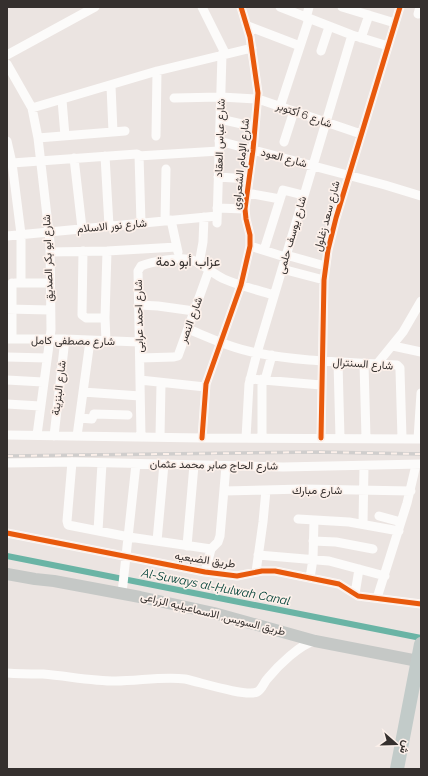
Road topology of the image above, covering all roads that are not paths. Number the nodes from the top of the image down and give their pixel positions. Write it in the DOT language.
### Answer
graph roads {
  1 [pos="95,7"];
  2 [pos="202,7"];
  3 [pos="241,7"];
  4 [pos="280,7"];
  5 [pos="309,7"];
  6 [pos="342,7"];
  7 [pos="400,7"];
  8 [pos="367,12"];
  9 [pos="307,18"];
  10 [pos="395,23"];
  11 [pos="248,26"];
  12 [pos="329,27"];
  13 [pos="352,35"];
  14 [pos="361,38"];
  15 [pos="300,46"];
  16 [pos="388,46"];
  17 [pos="252,48"];
  18 [pos="321,51"];
  19 [pos="224,54"];
  20 [pos="7,55"];
  21 [pos="7,64"];
  22 [pos="157,71"];
  23 [pos="11,77"];
  24 [pos="111,86"];
  25 [pos="221,97"];
  26 [pos="174,98"];
  27 [pos="258,99"];
  28 [pos="62,100"];
  29 [pos="280,106"];
  30 [pos="32,108"];
  31 [pos="294,111"];
  32 [pos="220,118"];
  33 [pos="325,122"];
  34 [pos="255,127"];
  35 [pos="124,131"];
  36 [pos="113,132"];
  37 [pos="361,134"];
  38 [pos="65,136"];
  39 [pos="156,136"];
  40 [pos="38,138"];
  41 [pos="7,141"];
  42 [pos="219,141"];
  43 [pos="284,142"];
  44 [pos="253,150"];
  45 [pos="219,151"];
  46 [pos="106,156"];
  47 [pos="138,156"];
  48 [pos="74,158"];
  49 [pos="40,160"];
  50 [pos="12,163"];
  51 [pos="312,166"];
  52 [pos="166,168"];
  53 [pos="348,176"];
  54 [pos="218,177"];
  55 [pos="249,179"];
  56 [pos="247,193"];
  57 [pos="304,195"];
  58 [pos="421,196"];
  59 [pos="280,199"];
  60 [pos="245,209"];
  61 [pos="217,215"];
  62 [pos="204,217"];
  63 [pos="168,220"];
  64 [pos="140,223"];
  65 [pos="109,226"];
  66 [pos="82,228"];
  67 [pos="49,232"];
  68 [pos="21,234"];
  69 [pos="7,236"];
  70 [pos="250,246"];
  71 [pos="177,247"];
  72 [pos="264,250"];
  73 [pos="83,251"];
  74 [pos="107,251"];
  75 [pos="50,252"];
  76 [pos="286,256"];
  77 [pos="179,259"];
  78 [pos="199,264"];
  79 [pos="325,266"];
  80 [pos="282,269"];
  81 [pos="209,270"];
  82 [pos="324,280"];
  83 [pos="13,283"];
  84 [pos="49,283"];
  85 [pos="241,285"];
  86 [pos="274,295"];
  87 [pos="421,301"];
  88 [pos="138,304"];
  89 [pos="10,309"];
  90 [pos="50,310"];
  91 [pos="194,311"];
  92 [pos="105,318"];
  93 [pos="416,320"];
  94 [pos="188,329"];
  95 [pos="10,339"];
  96 [pos="65,339"];
  97 [pos="50,340"];
  98 [pos="90,341"];
  99 [pos="106,341"];
  100 [pos="140,342"];
  101 [pos="220,343"];
  102 [pos="393,346"];
  103 [pos="421,352"];
  104 [pos="257,353"];
  105 [pos="272,355"];
  106 [pos="7,357"];
  107 [pos="47,358"];
  108 [pos="140,358"];
  109 [pos="321,361"];
  110 [pos="338,362"];
  111 [pos="364,363"];
  112 [pos="377,364"];
  113 [pos="250,379"];
  114 [pos="7,380"];
  115 [pos="140,380"];
  116 [pos="264,380"];
  117 [pos="43,382"];
  118 [pos="161,383"];
  119 [pos="321,385"];
  120 [pos="205,387"];
  121 [pos="83,392"];
  122 [pos="421,393"];
  123 [pos="140,396"];
  124 [pos="7,404"];
  125 [pos="40,406"];
  126 [pos="128,415"];
  127 [pos="80,418"];
  128 [pos="7,435"];
  129 [pos="37,435"];
  130 [pos="54,436"];
  131 [pos="77,436"];
  132 [pos="141,437"];
  133 [pos="160,437"];
  134 [pos="202,438"];
  135 [pos="246,438"];
  136 [pos="262,438"];
  137 [pos="321,438"];
  138 [pos="340,438"];
  139 [pos="366,438"];
  140 [pos="402,438"];
  141 [pos="420,439"];
  142 [pos="72,462"];
  143 [pos="7,463"];
  144 [pos="102,463"];
  145 [pos="136,464"];
  146 [pos="164,464"];
  147 [pos="194,465"];
  148 [pos="419,465"];
  149 [pos="226,466"];
  150 [pos="364,466"];
  151 [pos="266,490"];
  152 [pos="363,490"];
  153 [pos="224,491"];
  154 [pos="411,491"];
  155 [pos="379,516"];
  156 [pos="298,519"];
  157 [pos="314,520"];
  158 [pos="363,524"];
  159 [pos="400,527"];
  160 [pos="98,531"];
  161 [pos="7,533"];
  162 [pos="129,537"];
  163 [pos="157,541"];
  164 [pos="313,541"];
  165 [pos="188,546"];
  166 [pos="211,549"];
  167 [pos="374,549"];
  168 [pos="258,555"];
  169 [pos="276,556"];
  170 [pos="127,557"];
  171 [pos="313,559"];
  172 [pos="359,569"];
  173 [pos="275,571"];
  174 [pos="205,572"];
  175 [pos="256,572"];
  176 [pos="7,574"];
  177 [pos="385,576"];
  178 [pos="310,578"];
  179 [pos="123,582"];
  180 [pos="355,594"];
  181 [pos="377,598"];
  182 [pos="421,604"];
  183 [pos="315,640"];
  184 [pos="419,653"];
  185 [pos="7,673"];
  186 [pos="397,769"];
  1 -- 20 [label="street"];
  2 -- 19 [label="street"];
  3 -- 11 [label="street, شارع الإمام الشعراوى"];
  4 -- 9 [label="street"];
  5 -- 9 [label="street"];
  6 -- 8 [label="street"];
  7 -- 10 [label="street, شارع سعد زغلول"];
  8 -- 10 [label="street"];
  8 -- 14 [label="street"];
  9 -- 12 [label="street"];
  9 -- 15 [label="street"];
  10 -- 16 [label="street, شارع سعد زغلول"];
  11 -- 15 [label="street"];
  11 -- 17 [label="street, شارع الإمام الشعراوى"];
  12 -- 13 [label="street"];
  12 -- 18 [label="street"];
  13 -- 14 [label="street"];
  13 -- 33 [label="street, شارع يوسف حلمى"];
  14 -- 16 [label="street"];
  15 -- 29 [label="street"];
  16 -- 37 [label="street, شارع سعد زغلول"];
  17 -- 19 [label="street"];
  17 -- 27 [label="street, شارع الإمام الشعراوى"];
  19 -- 22 [label="street"];
  19 -- 25 [label="street, شارع عباس العقاد"];
  21 -- 23 [label="street, شارع ابو بكر الصديق"];
  22 -- 24 [label="street"];
  22 -- 39 [label="street"];
  23 -- 30 [label="street, شارع ابو بكر الصديق"];
  24 -- 28 [label="street"];
  24 -- 36 [label="street"];
  25 -- 26 [label="street, شارع 6 أكتوبر"];
  25 -- 27 [label="street, شارع 6 أكتوبر"];
  25 -- 32 [label="street, شارع عباس العقاد"];
  27 -- 29 [label="street, شارع 6 أكتوبر"];
  27 -- 34 [label="street, شارع الإمام الشعراوى"];
  28 -- 30 [label="street"];
  28 -- 38 [label="street"];
  29 -- 31 [label="street, شارع 6 أكتوبر"];
  30 -- 40 [label="street, شارع ابو بكر الصديق"];
  31 -- 33 [label="street, شارع 6 أكتوبر"];
  31 -- 43 [label="street"];
  32 -- 34 [label="street"];
  32 -- 42 [label="street, شارع عباس العقاد"];
  33 -- 37 [label="street, شارع 6 أكتوبر"];
  33 -- 51 [label="street, شارع يوسف حلمى"];
  34 -- 44 [label="street, شارع الإمام الشعراوى"];
  35 -- 36 [label="street"];
  36 -- 38 [label="street"];
  37 -- 53 [label="street, شارع سعد زغلول"];
  38 -- 40 [label="street"];
  40 -- 49 [label="street, شارع ابو بكر الصديق"];
  41 -- 50 [label="street"];
  42 -- 44 [label="street, شارع العود"];
  42 -- 45 [label="street, شارع عباس العقاد"];
  44 -- 51 [label="street, شارع العود"];
  44 -- 55 [label="street, شارع الإمام الشعراوى"];
  45 -- 47 [label="street"];
  45 -- 54 [label="street, شارع عباس العقاد"];
  46 -- 47 [label="street"];
  46 -- 48 [label="street"];
  46 -- 65 [label="street"];
  47 -- 64 [label="street"];
  48 -- 49 [label="street"];
  48 -- 66 [label="street"];
  49 -- 50 [label="street"];
  49 -- 67 [label="street, شارع ابو بكر الصديق"];
  50 -- 68 [label="street"];
  51 -- 53 [label="street, شارع العود"];
  51 -- 57 [label="street, شارع يوسف حلمى"];
  52 -- 63 [label="street"];
  53 -- 58 [label="street, شارع العود"];
  53 -- 79 [label="street, شارع سعد زغلول"];
  54 -- 55 [label="street"];
  54 -- 61 [label="street, شارع عباس العقاد"];
  55 -- 56 [label="street, شارع الإمام الشعراوى"];
  56 -- 59 [label="street"];
  56 -- 60 [label="street, شارع الإمام الشعراوى"];
  57 -- 59 [label="street"];
  57 -- 76 [label="street, شارع يوسف حلمى"];
  59 -- 72 [label="street"];
  60 -- 61 [label="street, شارع نور الاسلام"];
  60 -- 70 [label="street, شارع الإمام الشعراوى"];
  61 -- 62 [label="street, شارع نور الاسلام"];
  62 -- 63 [label="street, شارع نور الاسلام"];
  62 -- 78 [label="street"];
  63 -- 64 [label="street, شارع نور الاسلام"];
  63 -- 71 [label="street"];
  64 -- 65 [label="street, شارع نور الاسلام"];
  65 -- 66 [label="street, شارع نور الاسلام"];
  66 -- 67 [label="street, شارع نور الاسلام"];
  67 -- 68 [label="street, شارع نور الاسلام"];
  67 -- 75 [label="street, شارع ابو بكر الصديق"];
  68 -- 69 [label="street, شارع نور الاسلام"];
  68 -- 83 [label="street"];
  70 -- 72 [label="street"];
  70 -- 85 [label="street, شارع الإمام الشعراوى"];
  71 -- 74 [label="street"];
  71 -- 77 [label="street"];
  72 -- 76 [label="street"];
  73 -- 74 [label="street"];
  73 -- 75 [label="street"];
  73 -- 92 [label="street"];
  74 -- 92 [label="street"];
  75 -- 84 [label="street, شارع ابو بكر الصديق"];
  76 -- 79 [label="street"];
  76 -- 80 [label="street, شارع يوسف حلمى"];
  77 -- 78 [label="street, شارع احمد عرابى"];
  77 -- 88 [label="street, شارع احمد عرابى"];
  78 -- 81 [label="street, شارع احمد عرابى"];
  79 -- 82 [label="street, شارع سعد زغلول"];
  80 -- 82 [label="street"];
  80 -- 86 [label="street, شارع يوسف حلمى"];
  81 -- 85 [label="street, شارع احمد عرابى"];
  81 -- 91 [label="street, شارع النصر"];
  82 -- 109 [label="street, شارع سعد زغلول"];
  83 -- 84 [label="street"];
  83 -- 89 [label="street"];
  84 -- 90 [label="street, شارع ابو بكر الصديق"];
  85 -- 86 [label="street, شارع احمد عرابى"];
  85 -- 101 [label="street, شارع الإمام الشعراوى"];
  86 -- 104 [label="street, شارع يوسف حلمى"];
  87 -- 93 [label="street"];
  88 -- 91 [label="street"];
  88 -- 100 [label="street, شارع احمد عرابى"];
  89 -- 90 [label="street"];
  89 -- 95 [label="street"];
  90 -- 97 [label="street, شارع ابو بكر الصديق"];
  91 -- 94 [label="street, شارع النصر"];
  92 -- 99 [label="street"];
  93 -- 102 [label="street"];
  94 -- 101 [label="street, شارع السنترال"];
  94 -- 108 [label="street, شارع النصر"];
  95 -- 97 [label="street, شارع مصطفى كامل"];
  96 -- 97 [label="street, شارع مصطفى كامل"];
  96 -- 98 [label="street, شارع مصطفى كامل"];
  96 -- 130 [label="street, شارع البنزينة"];
  97 -- 107 [label="street, شارع ابو بكر الصديق"];
  98 -- 99 [label="street, شارع مصطفى كامل"];
  98 -- 121 [label="street"];
  99 -- 100 [label="street, شارع مصطفى كامل"];
  100 -- 108 [label="street, شارع احمد عرابى"];
  101 -- 104 [label="street, شارع السنترال"];
  101 -- 120 [label="street, شارع الإمام الشعراوى"];
  102 -- 103 [label="street"];
  102 -- 112 [label="street"];
  104 -- 105 [label="street, شارع السنترال"];
  104 -- 113 [label="street, شارع يوسف حلمى"];
  105 -- 109 [label="street, شارع السنترال"];
  105 -- 116 [label="street"];
  106 -- 107 [label="street"];
  107 -- 117 [label="street, شارع ابو بكر الصديق"];
  108 -- 115 [label="street, شارع احمد عرابى"];
  109 -- 110 [label="street, شارع السنترال"];
  109 -- 119 [label="street, شارع سعد زغلول"];
  110 -- 111 [label="street, شارع السنترال"];
  110 -- 138 [label="street"];
  111 -- 112 [label="street, شارع السنترال"];
  111 -- 139 [label="street"];
  112 -- 140 [label="street, شارع السنترال"];
  113 -- 116 [label="street"];
  113 -- 135 [label="street, شارع يوسف حلمى"];
  114 -- 117 [label="street"];
  115 -- 118 [label="street"];
  115 -- 123 [label="street, شارع احمد عرابى"];
  116 -- 119 [label="street"];
  116 -- 136 [label="street"];
  117 -- 125 [label="street, شارع ابو بكر الصديق"];
  118 -- 120 [label="street"];
  118 -- 133 [label="street"];
  119 -- 137 [label="street, شارع سعد زغلول"];
  120 -- 134 [label="street, شارع الإمام الشعراوى"];
  121 -- 123 [label="street"];
  121 -- 127 [label="street"];
  122 -- 141 [label="street"];
  123 -- 132 [label="street, شارع احمد عرابى"];
  124 -- 125 [label="street"];
  125 -- 129 [label="street, شارع ابو بكر الصديق"];
  126 -- 127 [label="street"];
  127 -- 131 [label="street"];
  128 -- 129 [label="street"];
  129 -- 130 [label="street"];
  130 -- 131 [label="street"];
  131 -- 132 [label="street"];
  132 -- 133 [label="street"];
  133 -- 134 [label="street"];
  134 -- 135 [label="street"];
  135 -- 136 [label="street"];
  136 -- 137 [label="street"];
  137 -- 138 [label="street"];
  138 -- 139 [label="street"];
  139 -- 140 [label="street"];
  140 -- 141 [label="street"];
  142 -- 143 [label="street, شارع الحاج صابر محمد عثمان"];
  142 -- 144 [label="street, شارع الحاج صابر محمد عثمان"];
  142 -- 160 [label="street"];
  144 -- 145 [label="street, شارع الحاج صابر محمد عثمان"];
  144 -- 160 [label="street"];
  145 -- 146 [label="street, شارع الحاج صابر محمد عثمان"];
  145 -- 162 [label="street"];
  146 -- 147 [label="street, شارع الحاج صابر محمد عثمان"];
  146 -- 163 [label="street"];
  147 -- 149 [label="street, شارع الحاج صابر محمد عثمان"];
  147 -- 165 [label="street"];
  148 -- 150 [label="street, شارع الحاج صابر محمد عثمان"];
  148 -- 154 [label="street"];
  149 -- 150 [label="street, شارع الحاج صابر محمد عثمان"];
  149 -- 153 [label="street"];
  150 -- 152 [label="street"];
  151 -- 152 [label="street, شارع مبارك"];
  151 -- 153 [label="street, شارع مبارك"];
  151 -- 168 [label="street"];
  152 -- 154 [label="street, شارع مبارك"];
  152 -- 158 [label="street"];
  153 -- 166 [label="street"];
  154 -- 159 [label="street"];
  155 -- 159 [label="street"];
  156 -- 157 [label="street"];
  157 -- 158 [label="street"];
  157 -- 164 [label="street"];
  158 -- 159 [label="street"];
  159 -- 177 [label="street"];
  160 -- 162 [label="street"];
  161 -- 170 [label="street, طريق الضبعيه"];
  162 -- 163 [label="street"];
  162 -- 170 [label="street"];
  163 -- 165 [label="street"];
  164 -- 167 [label="street"];
  164 -- 171 [label="street"];
  165 -- 166 [label="street"];
  166 -- 174 [label="street"];
  168 -- 169 [label="street"];
  168 -- 175 [label="street"];
  169 -- 171 [label="street"];
  169 -- 173 [label="street"];
  170 -- 174 [label="street, طريق الضبعيه"];
  170 -- 179 [label="street"];
  171 -- 172 [label="street"];
  171 -- 178 [label="street"];
  172 -- 177 [label="street"];
  172 -- 180 [label="street"];
  173 -- 175 [label="street, طريق الضبعيه"];
  173 -- 178 [label="street, طريق الضبعيه"];
  174 -- 175 [label="street, طريق الضبعيه"];
  176 -- 179 [label="main road, طريق السويس, الاسماعيليه الزراعى"];
  177 -- 181 [label="street"];
  178 -- 180 [label="street, طريق الضبعيه"];
  179 -- 183 [label="main road, طريق السويس, الاسماعيليه الزراعى"];
  180 -- 181 [label="street, طريق الضبعيه"];
  181 -- 182 [label="street, طريق الضبعيه"];
  183 -- 184 [label="main road, طريق السويس, الاسماعيليه الزراعى"];
  183 -- 185 [label="street"];
  184 -- 186 [label="highway"];
}
